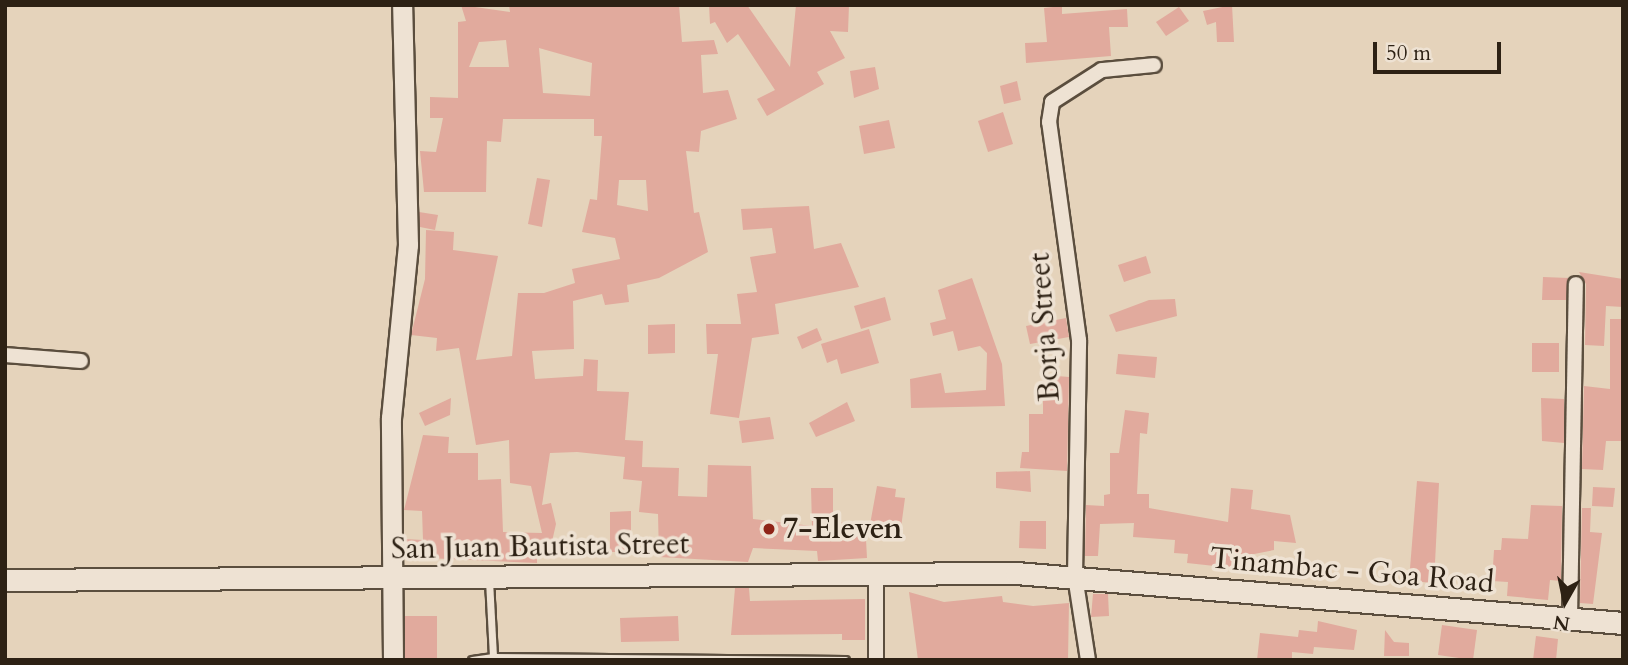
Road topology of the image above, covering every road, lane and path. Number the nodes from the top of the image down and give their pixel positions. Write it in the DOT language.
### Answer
graph roads {
  1 [pos="402,5"];
  2 [pos="1154,65"];
  3 [pos="1576,284"];
  4 [pos="5,355"];
  5 [pos="81,361"];
  6 [pos="876,573"];
  7 [pos="489,576"];
  8 [pos="1075,576"];
  9 [pos="391,579"];
  10 [pos="5,580"];
  11 [pos="1570,618"];
  12 [pos="1623,623"];
  13 [pos="493,657"];
  14 [pos="393,660"];
  15 [pos="472,660"];
  16 [pos="845,660"];
  17 [pos="876,660"];
  18 [pos="1088,660"];
  1 -- 9 [label="street"];
  2 -- 8 [label="street, Borja Street"];
  3 -- 11 [label="street"];
  4 -- 5 [label="street"];
  6 -- 7 [label="main road, San Juan Bautista Street"];
  6 -- 8 [label="main road, San Juan Bautista Street"];
  6 -- 17 [label="street"];
  7 -- 9 [label="main road, San Juan Bautista Street"];
  7 -- 13 [label="lane"];
  8 -- 11 [label="main road, Tinambac - Goa Road"];
  8 -- 18 [label="street, Borja Street"];
  9 -- 10 [label="main road, San Juan Bautista Street"];
  9 -- 14 [label="street"];
  11 -- 12 [label="main road, Tinambac - Goa Road"];
  13 -- 15 [label="lane"];
  13 -- 16 [label="lane"];
}
